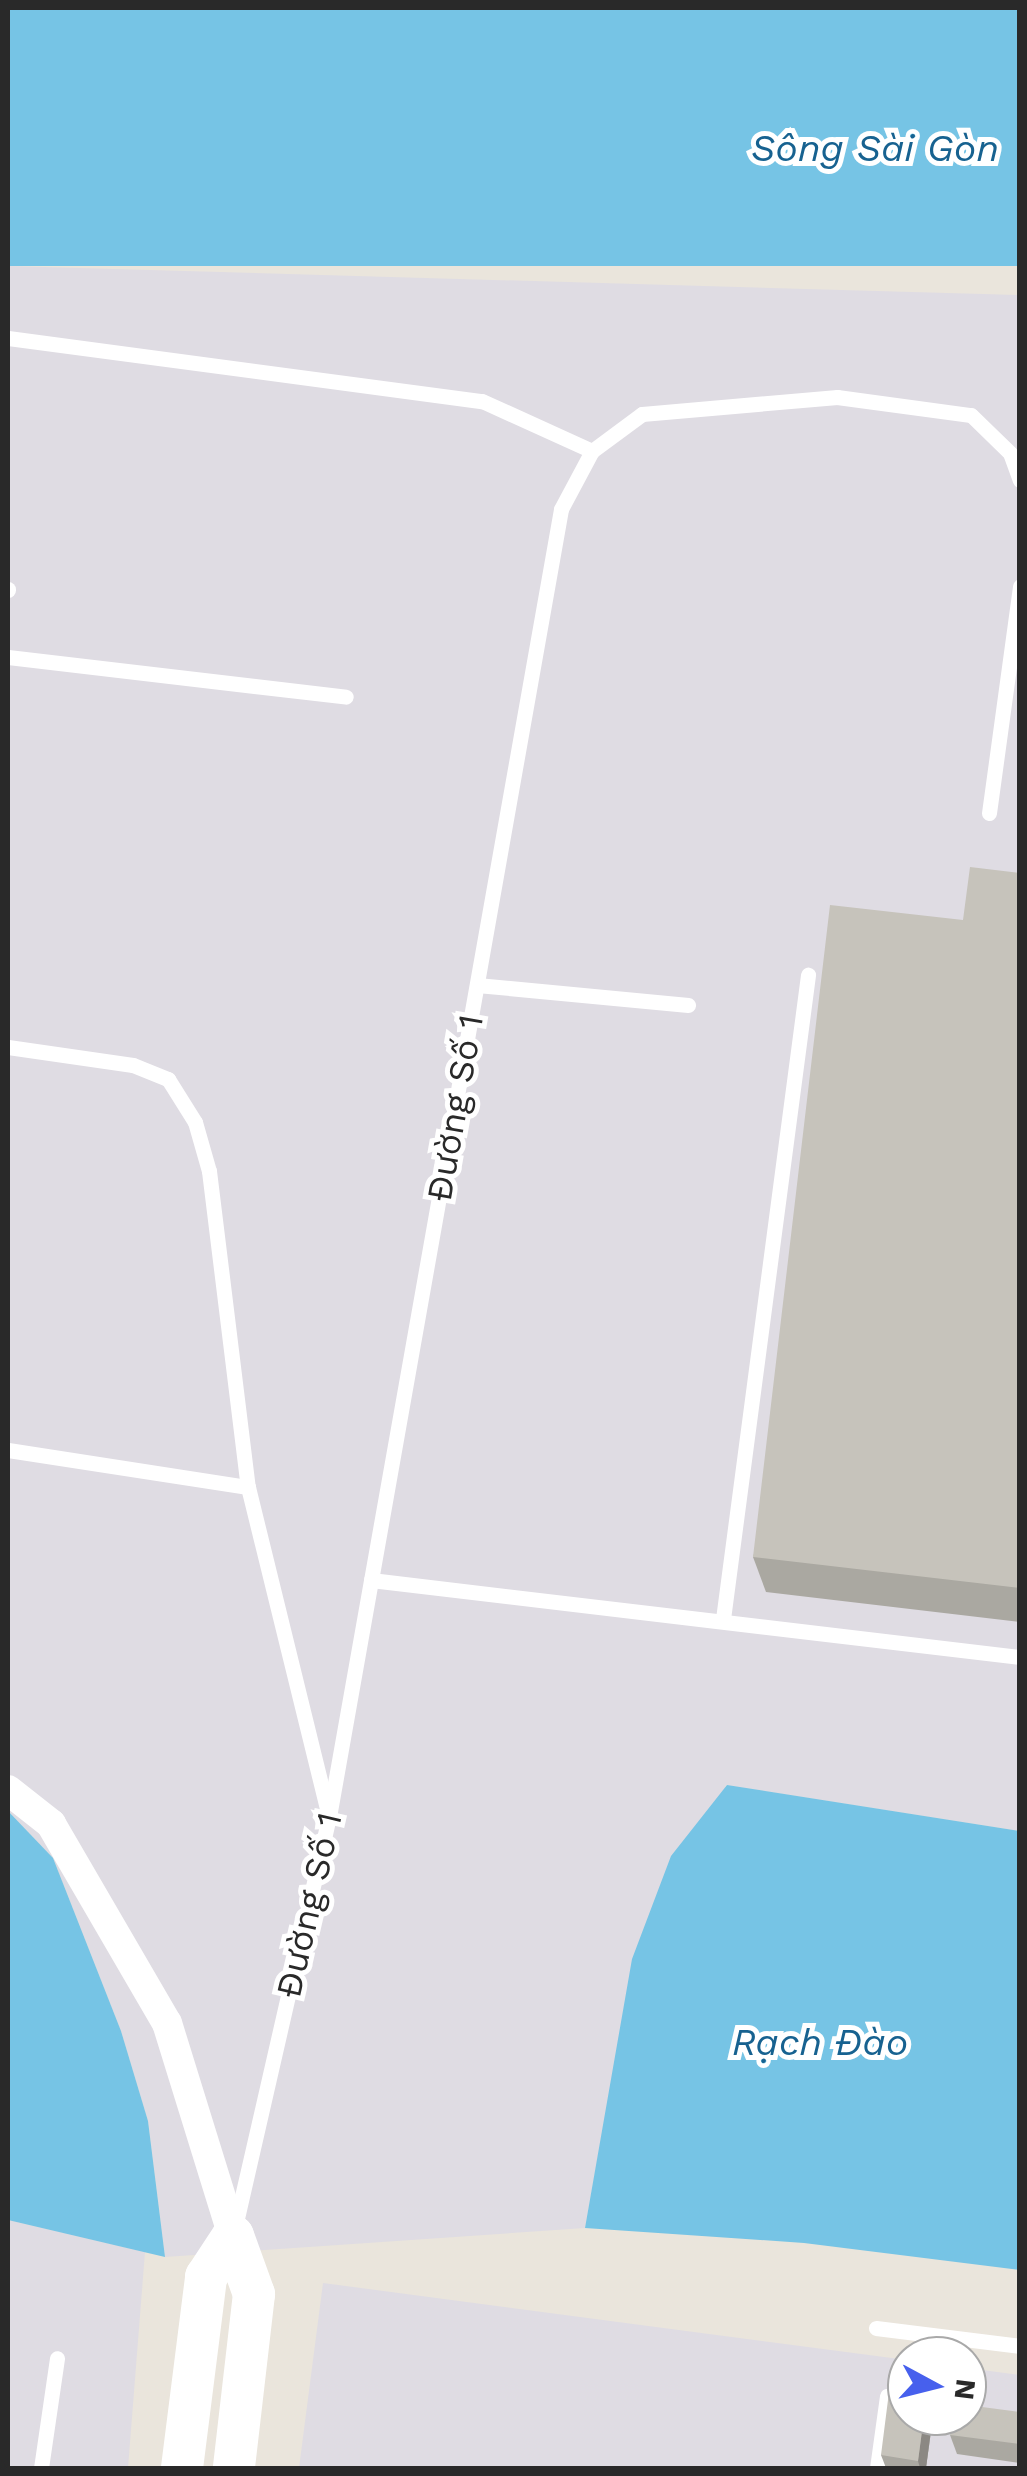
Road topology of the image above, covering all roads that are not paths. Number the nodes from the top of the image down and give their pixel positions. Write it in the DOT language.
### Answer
graph roads {
  1 [pos="8,338"];
  2 [pos="592,451"];
  3 [pos="1014,454"];
  4 [pos="1020,480"];
  5 [pos="1020,586"];
  6 [pos="8,658"];
  7 [pos="346,697"];
  8 [pos="988,813"];
  9 [pos="808,974"];
  10 [pos="476,985"];
  11 [pos="688,1005"];
  12 [pos="8,1047"];
  13 [pos="8,1450"];
  14 [pos="248,1487"];
  15 [pos="371,1580"];
  16 [pos="722,1618"];
  17 [pos="1020,1657"];
  18 [pos="8,1790"];
  19 [pos="329,1818"];
  20 [pos="234,2236"];
  21 [pos="876,2328"];
  22 [pos="1020,2346"];
  23 [pos="57,2358"];
  24 [pos="887,2396"];
  25 [pos="40,2468"];
  26 [pos="182,2468"];
  27 [pos="234,2468"];
  28 [pos="876,2468"];
  1 -- 2 [label="lane"];
  2 -- 3 [label="lane, Đường Số 1"];
  2 -- 10 [label="lane, Đường Số 1"];
  3 -- 4 [label="lane, Đường Số 1"];
  5 -- 8 [label="lane"];
  6 -- 7 [label="lane"];
  9 -- 16 [label="lane"];
  10 -- 11 [label="lane"];
  10 -- 15 [label="lane, Đường Số 1"];
  12 -- 14 [label="lane"];
  13 -- 14 [label="lane"];
  14 -- 19 [label="lane"];
  15 -- 16 [label="lane"];
  15 -- 19 [label="lane, Đường Số 1"];
  16 -- 17 [label="lane"];
  18 -- 20 [label="street"];
  19 -- 20 [label="lane, Đường Số 1"];
  20 -- 26 [label="main road, Đường Số 1"];
  20 -- 27 [label="main road"];
  21 -- 22 [label="lane"];
  23 -- 25 [label="lane"];
  24 -- 28 [label="lane"];
}
